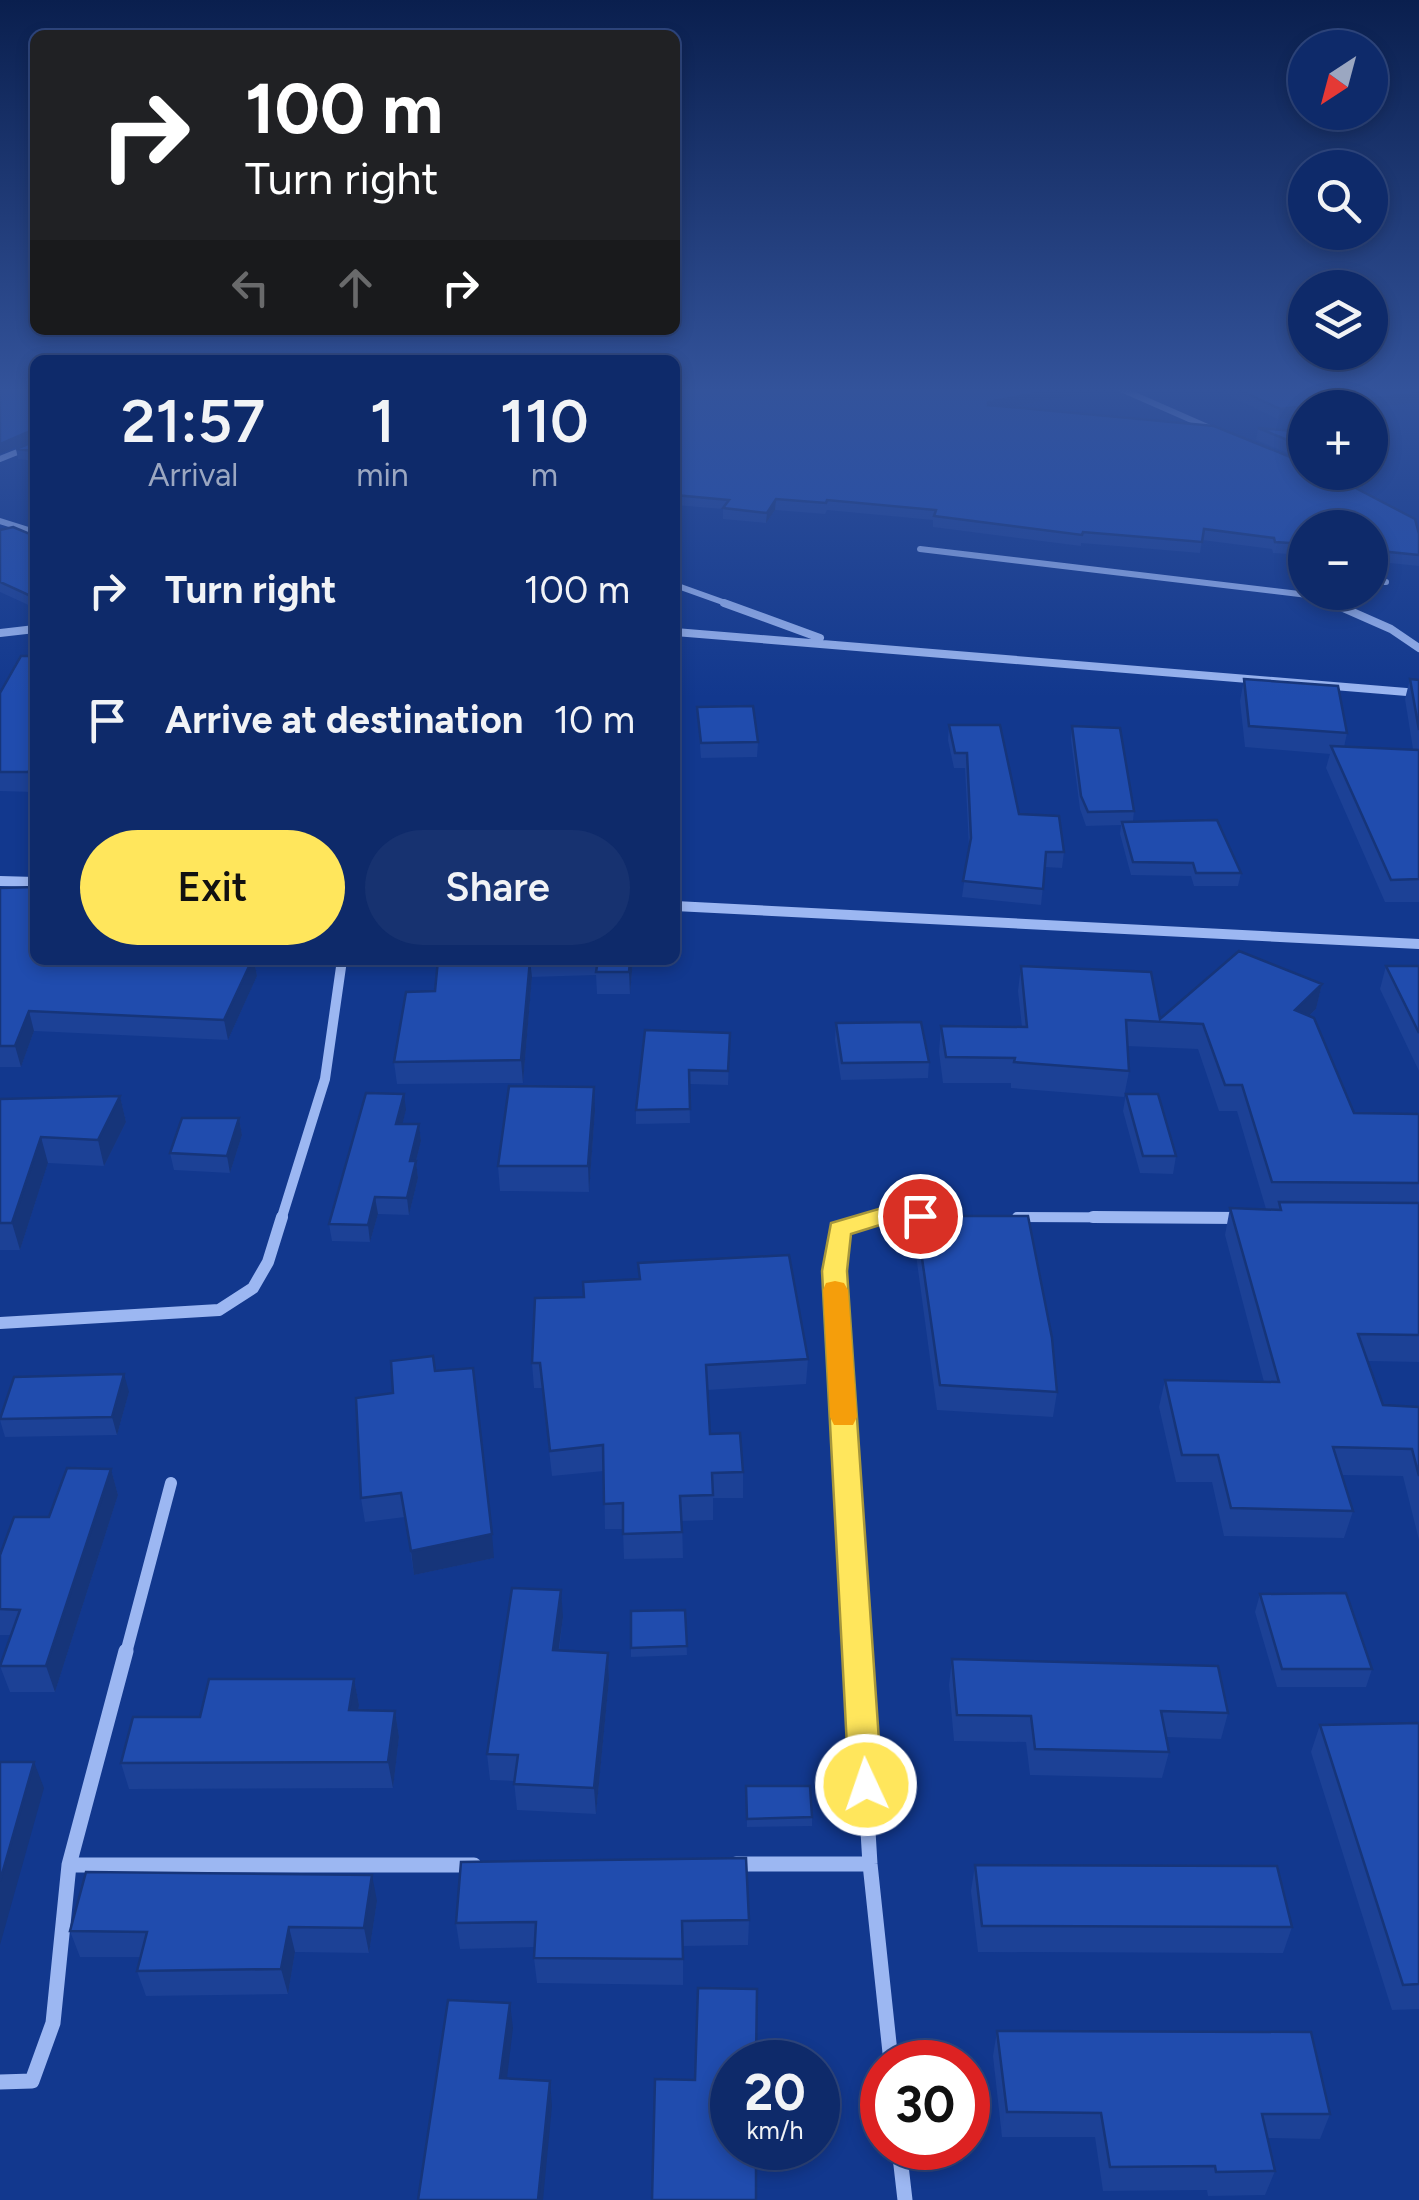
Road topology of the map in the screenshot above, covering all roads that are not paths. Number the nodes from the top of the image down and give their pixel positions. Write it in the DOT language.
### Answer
graph roads {
  1 [pos="0,521"];
  2 [pos="30,530"];
  3 [pos="920,549"];
  4 [pos="680,588"];
  5 [pos="1288,591"];
  6 [pos="1350,610"];
  7 [pos="30,630"];
  8 [pos="680,632"];
  9 [pos="0,633"];
  10 [pos="835,644"];
  11 [pos="1419,648"];
  12 [pos="1419,693"];
  13 [pos="0,881"];
  14 [pos="30,882"];
  15 [pos="680,906"];
  16 [pos="1419,944"];
  17 [pos="341,965"];
  18 [pos="941,1216"];
  19 [pos="1001,1216"];
  20 [pos="1260,1218"];
  21 [pos="0,1322"];
  22 [pos="171,1483"];
  23 [pos="499,1864"];
  24 [pos="714,1864"];
  25 [pos="870,1864"];
  26 [pos="69,1866"];
  27 [pos="889,2040"];
  28 [pos="0,2082"];
  29 [pos="902,2170"];
  30 [pos="905,2200"];
  1 -- 2 [label="street"];
  3 -- 5 [label="street"];
  4 -- 10 [label="street"];
  6 -- 11 [label="street"];
  7 -- 9 [label="street"];
  8 -- 10 [label="street"];
  10 -- 12 [label="street"];
  13 -- 14 [label="street"];
  15 -- 16 [label="street"];
  17 -- 21 [label="street"];
  18 -- 25 [label="street"];
  19 -- 20 [label="street"];
  22 -- 26 [label="street"];
  23 -- 26 [label="street"];
  24 -- 25 [label="street"];
  25 -- 27 [label="street"];
  26 -- 28 [label="street"];
  29 -- 30 [label="street"];
}
